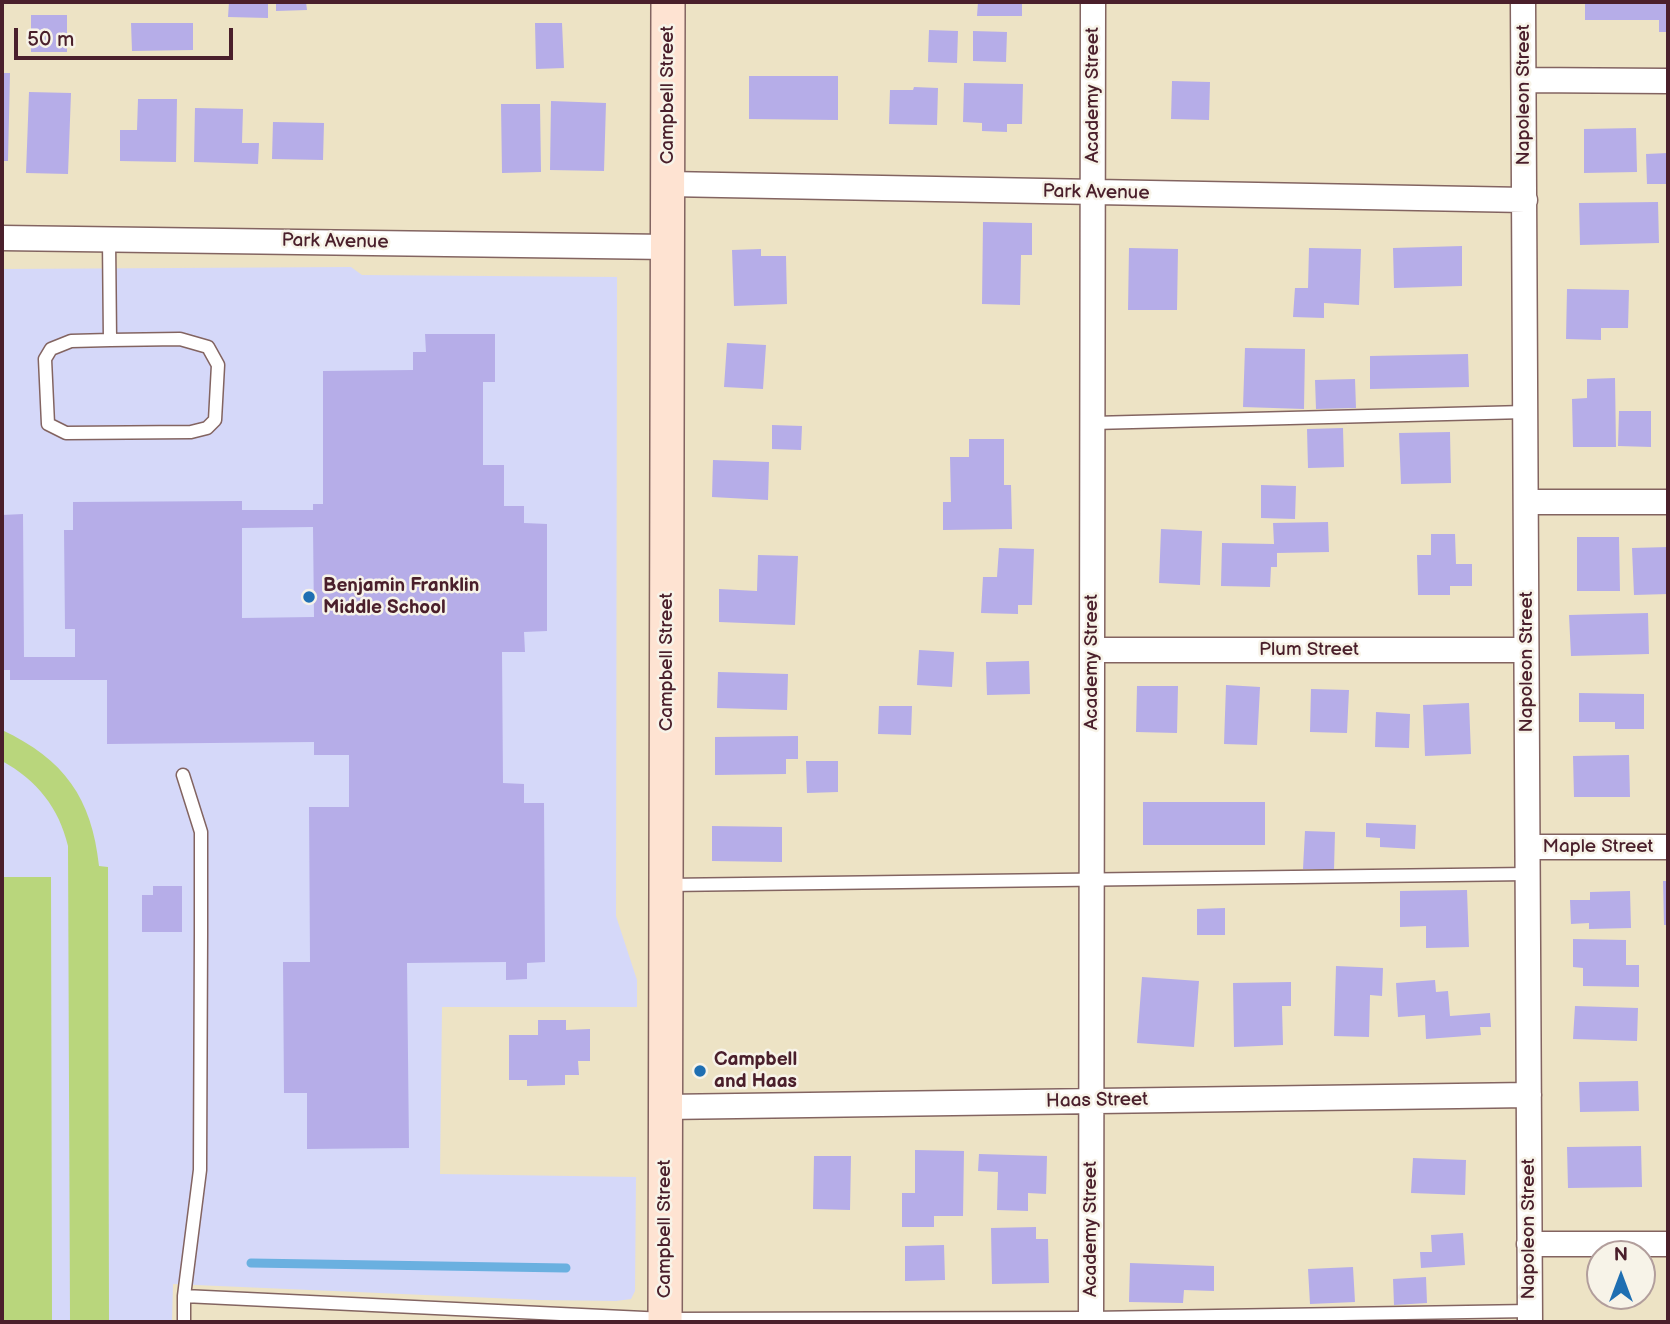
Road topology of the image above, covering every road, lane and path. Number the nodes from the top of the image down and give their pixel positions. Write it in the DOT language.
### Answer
graph roads {
  1 [pos="668,2"];
  2 [pos="1093,2"];
  3 [pos="1523,2"];
  4 [pos="1524,80"];
  5 [pos="1668,81"];
  6 [pos="668,184"];
  7 [pos="1094,193"];
  8 [pos="1525,200"];
  9 [pos="2,238"];
  10 [pos="109,239"];
  11 [pos="668,247"];
  12 [pos="110,340"];
  13 [pos="1525,412"];
  14 [pos="1093,423"];
  15 [pos="1526,502"];
  16 [pos="1668,502"];
  17 [pos="1093,650"];
  18 [pos="1527,650"];
  19 [pos="183,775"];
  20 [pos="1528,847"];
  21 [pos="1668,847"];
  22 [pos="1528,873"];
  23 [pos="1092,879"];
  24 [pos="666,885"];
  25 [pos="1529,1095"];
  26 [pos="1092,1101"];
  27 [pos="666,1107"];
  28 [pos="1529,1244"];
  29 [pos="1668,1244"];
  30 [pos="184,1296"];
  31 [pos="1530,1317"];
  32 [pos="1091,1320"];
  33 [pos="665,1321"];
  34 [pos="184,1322"];
  1 -- 6 [label="main road, Campbell Street"];
  2 -- 7 [label="street, Academy Street"];
  3 -- 4 [label="street, Napoleon Street"];
  4 -- 5 [label="street"];
  4 -- 8 [label="street, Napoleon Street"];
  6 -- 7 [label="street, Park Avenue"];
  6 -- 11 [label="main road, Campbell Street"];
  7 -- 8 [label="street, Park Avenue"];
  7 -- 14 [label="street, Academy Street"];
  8 -- 13 [label="street, Napoleon Street"];
  9 -- 10 [label="street, Park Avenue"];
  10 -- 11 [label="street, Park Avenue"];
  10 -- 12 [label="lane"];
  11 -- 24 [label="main road, Campbell Street"];
  12 -- 12 [label="lane"];
  13 -- 14 [label="lane"];
  13 -- 15 [label="street, Napoleon Street"];
  14 -- 17 [label="street, Academy Street"];
  15 -- 16 [label="street"];
  15 -- 18 [label="street, Napoleon Street"];
  17 -- 18 [label="street, Plum Street"];
  17 -- 23 [label="street, Academy Street"];
  18 -- 20 [label="street, Napoleon Street"];
  19 -- 30 [label="lane"];
  20 -- 21 [label="street, Maple Street"];
  20 -- 22 [label="street, Napoleon Street"];
  22 -- 23 [label="lane"];
  22 -- 25 [label="street, Napoleon Street"];
  23 -- 24 [label="lane"];
  23 -- 26 [label="street, Academy Street"];
  24 -- 27 [label="main road, Campbell Street"];
  25 -- 26 [label="street, Haas Street"];
  25 -- 28 [label="street, Napoleon Street"];
  26 -- 27 [label="street, Haas Street"];
  26 -- 32 [label="street, Academy Street"];
  27 -- 33 [label="main road, Campbell Street"];
  28 -- 29 [label="street"];
  28 -- 31 [label="street, Napoleon Street"];
  30 -- 33 [label="lane"];
  30 -- 34 [label="lane"];
  31 -- 32 [label="lane"];
  32 -- 33 [label="lane"];
}
